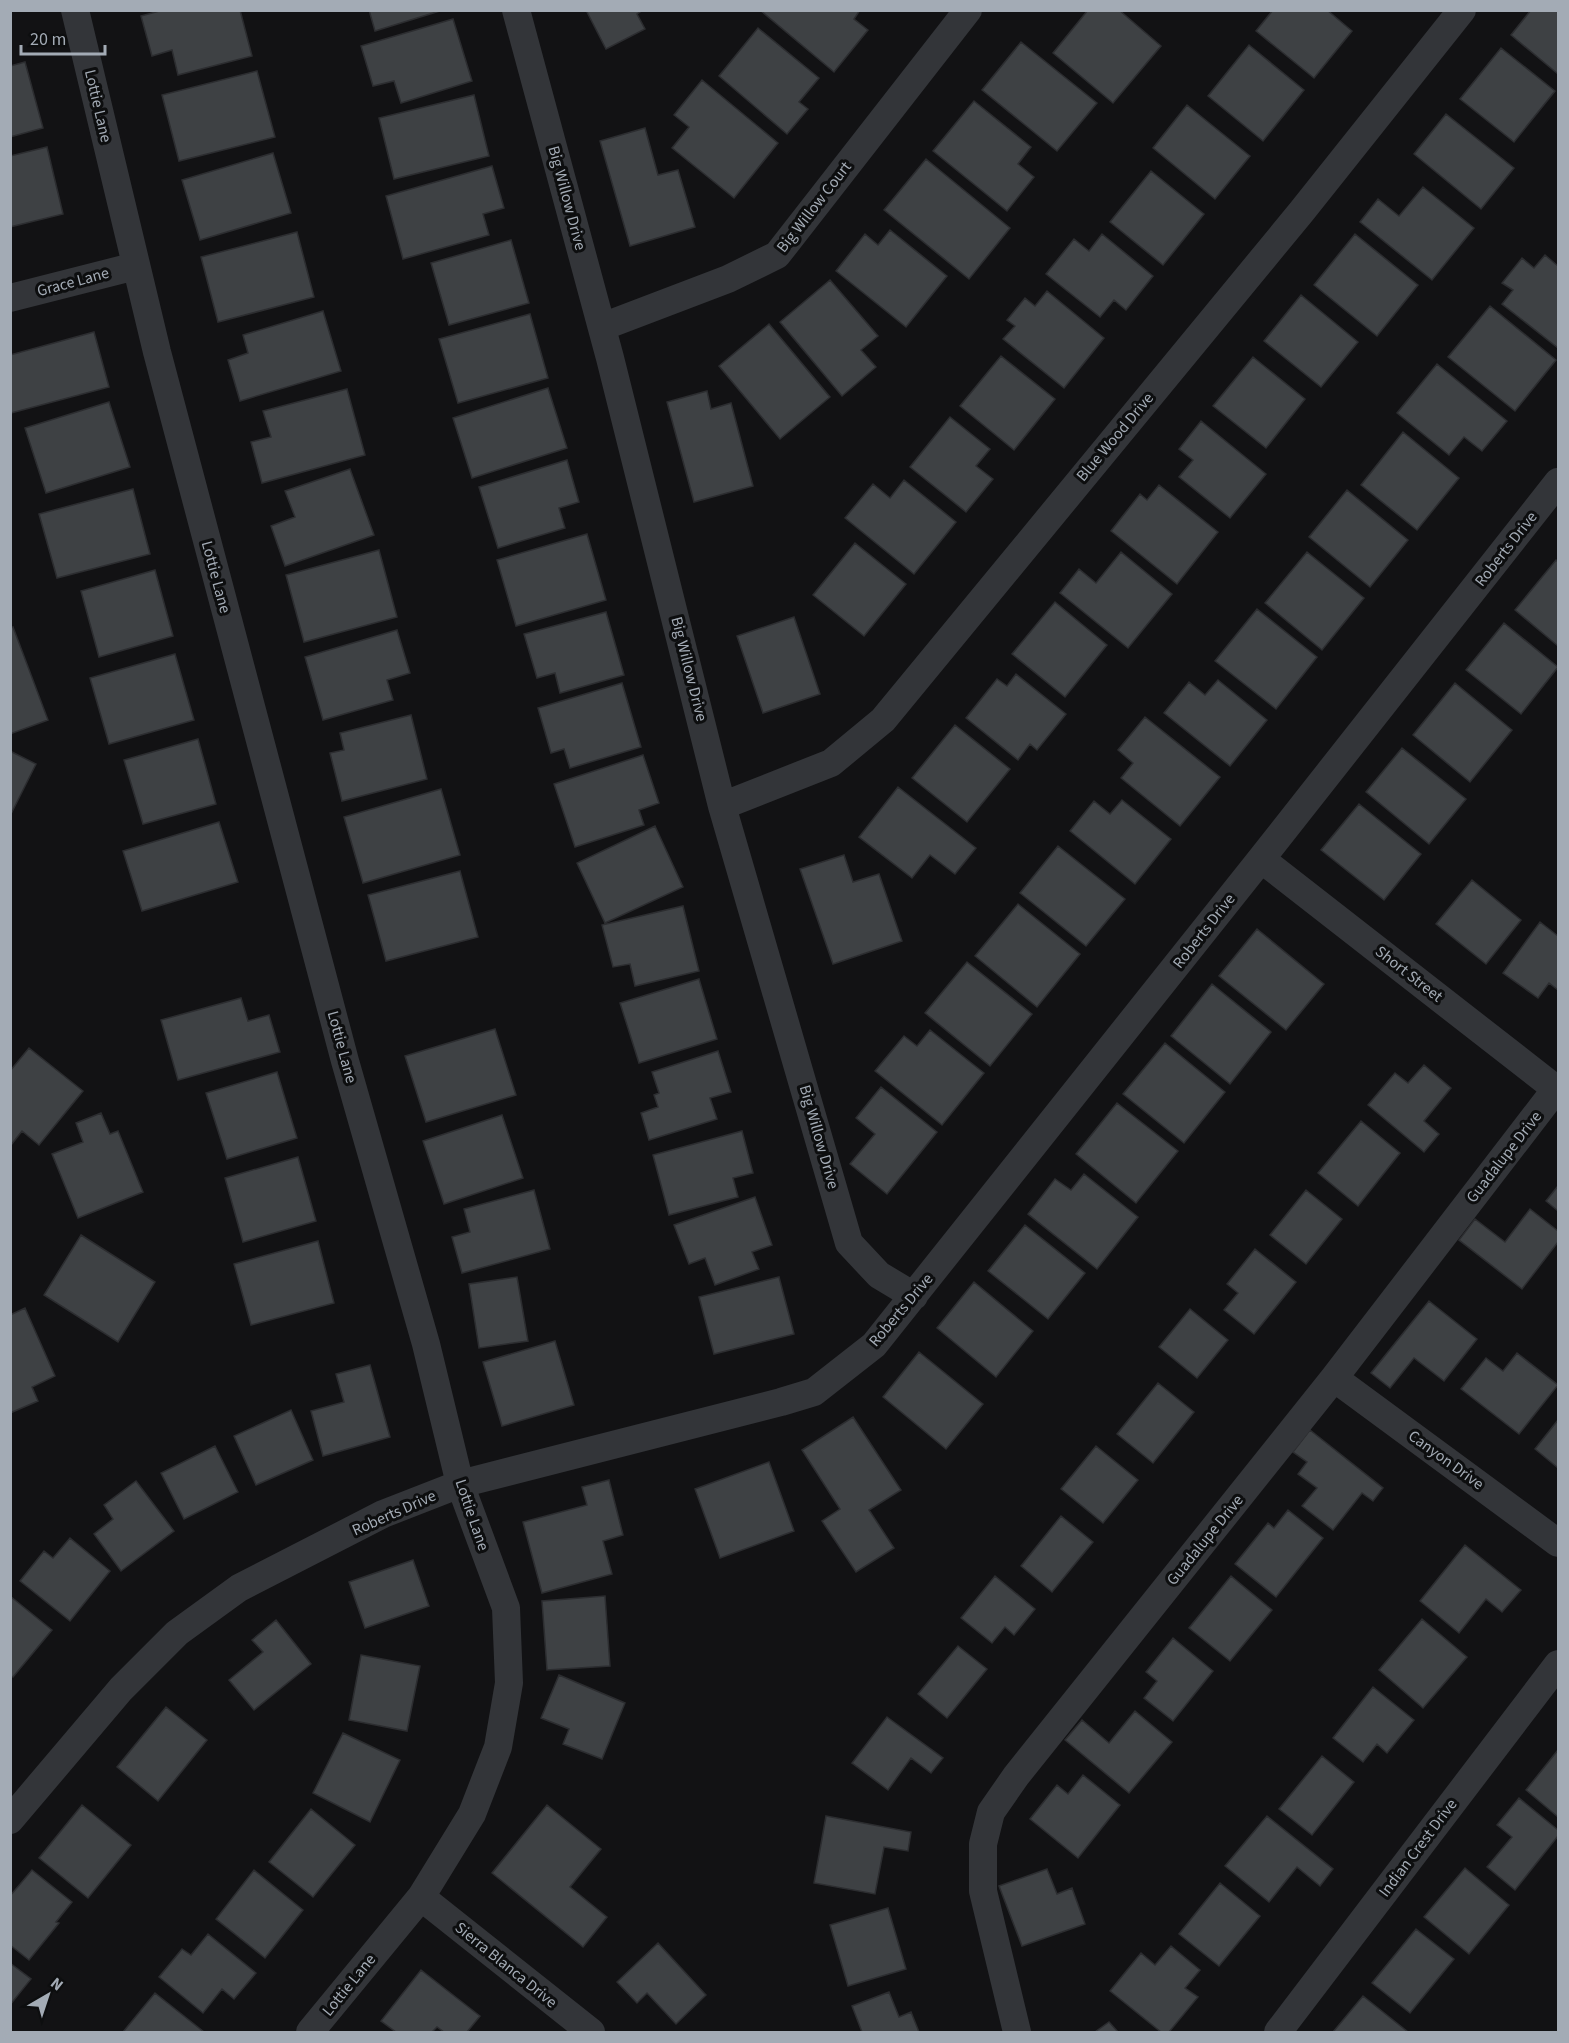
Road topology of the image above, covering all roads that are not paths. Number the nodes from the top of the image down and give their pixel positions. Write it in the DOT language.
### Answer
graph roads {
  1 [pos="75,10"];
  2 [pos="516,10"];
  3 [pos="968,10"];
  4 [pos="1462,10"];
  5 [pos="136,266"];
  6 [pos="10,298"];
  7 [pos="602,327"];
  8 [pos="1558,482"];
  9 [pos="722,806"];
  10 [pos="1261,859"];
  11 [pos="1556,1089"];
  12 [pos="914,1296"];
  13 [pos="1334,1378"];
  14 [pos="460,1484"];
  15 [pos="1558,1543"];
  16 [pos="1558,1664"];
  17 [pos="10,1820"];
  18 [pos="421,1897"];
  19 [pos="310,2032"];
  20 [pos="591,2032"];
  21 [pos="1017,2032"];
  22 [pos="1278,2032"];
  1 -- 5 [label="street, Lottie Lane"];
  2 -- 7 [label="street, Big Willow Drive"];
  3 -- 7 [label="street, Big Willow Court"];
  4 -- 9 [label="street, Blue Wood Drive"];
  5 -- 6 [label="street, Grace Lane"];
  5 -- 14 [label="street, Lottie Lane"];
  7 -- 9 [label="street, Big Willow Drive"];
  8 -- 10 [label="street, Roberts Drive"];
  9 -- 12 [label="street, Big Willow Drive"];
  10 -- 11 [label="street, Short Street"];
  10 -- 12 [label="street, Roberts Drive"];
  11 -- 13 [label="street, Guadalupe Drive"];
  12 -- 14 [label="street, Roberts Drive"];
  13 -- 15 [label="street, Canyon Drive"];
  13 -- 21 [label="street, Guadalupe Drive"];
  14 -- 17 [label="street, Roberts Drive"];
  14 -- 18 [label="street, Lottie Lane"];
  16 -- 22 [label="street, Indian Crest Drive"];
  18 -- 19 [label="street, Lottie Lane"];
  18 -- 20 [label="street, Sierra Blanca Drive"];
}
